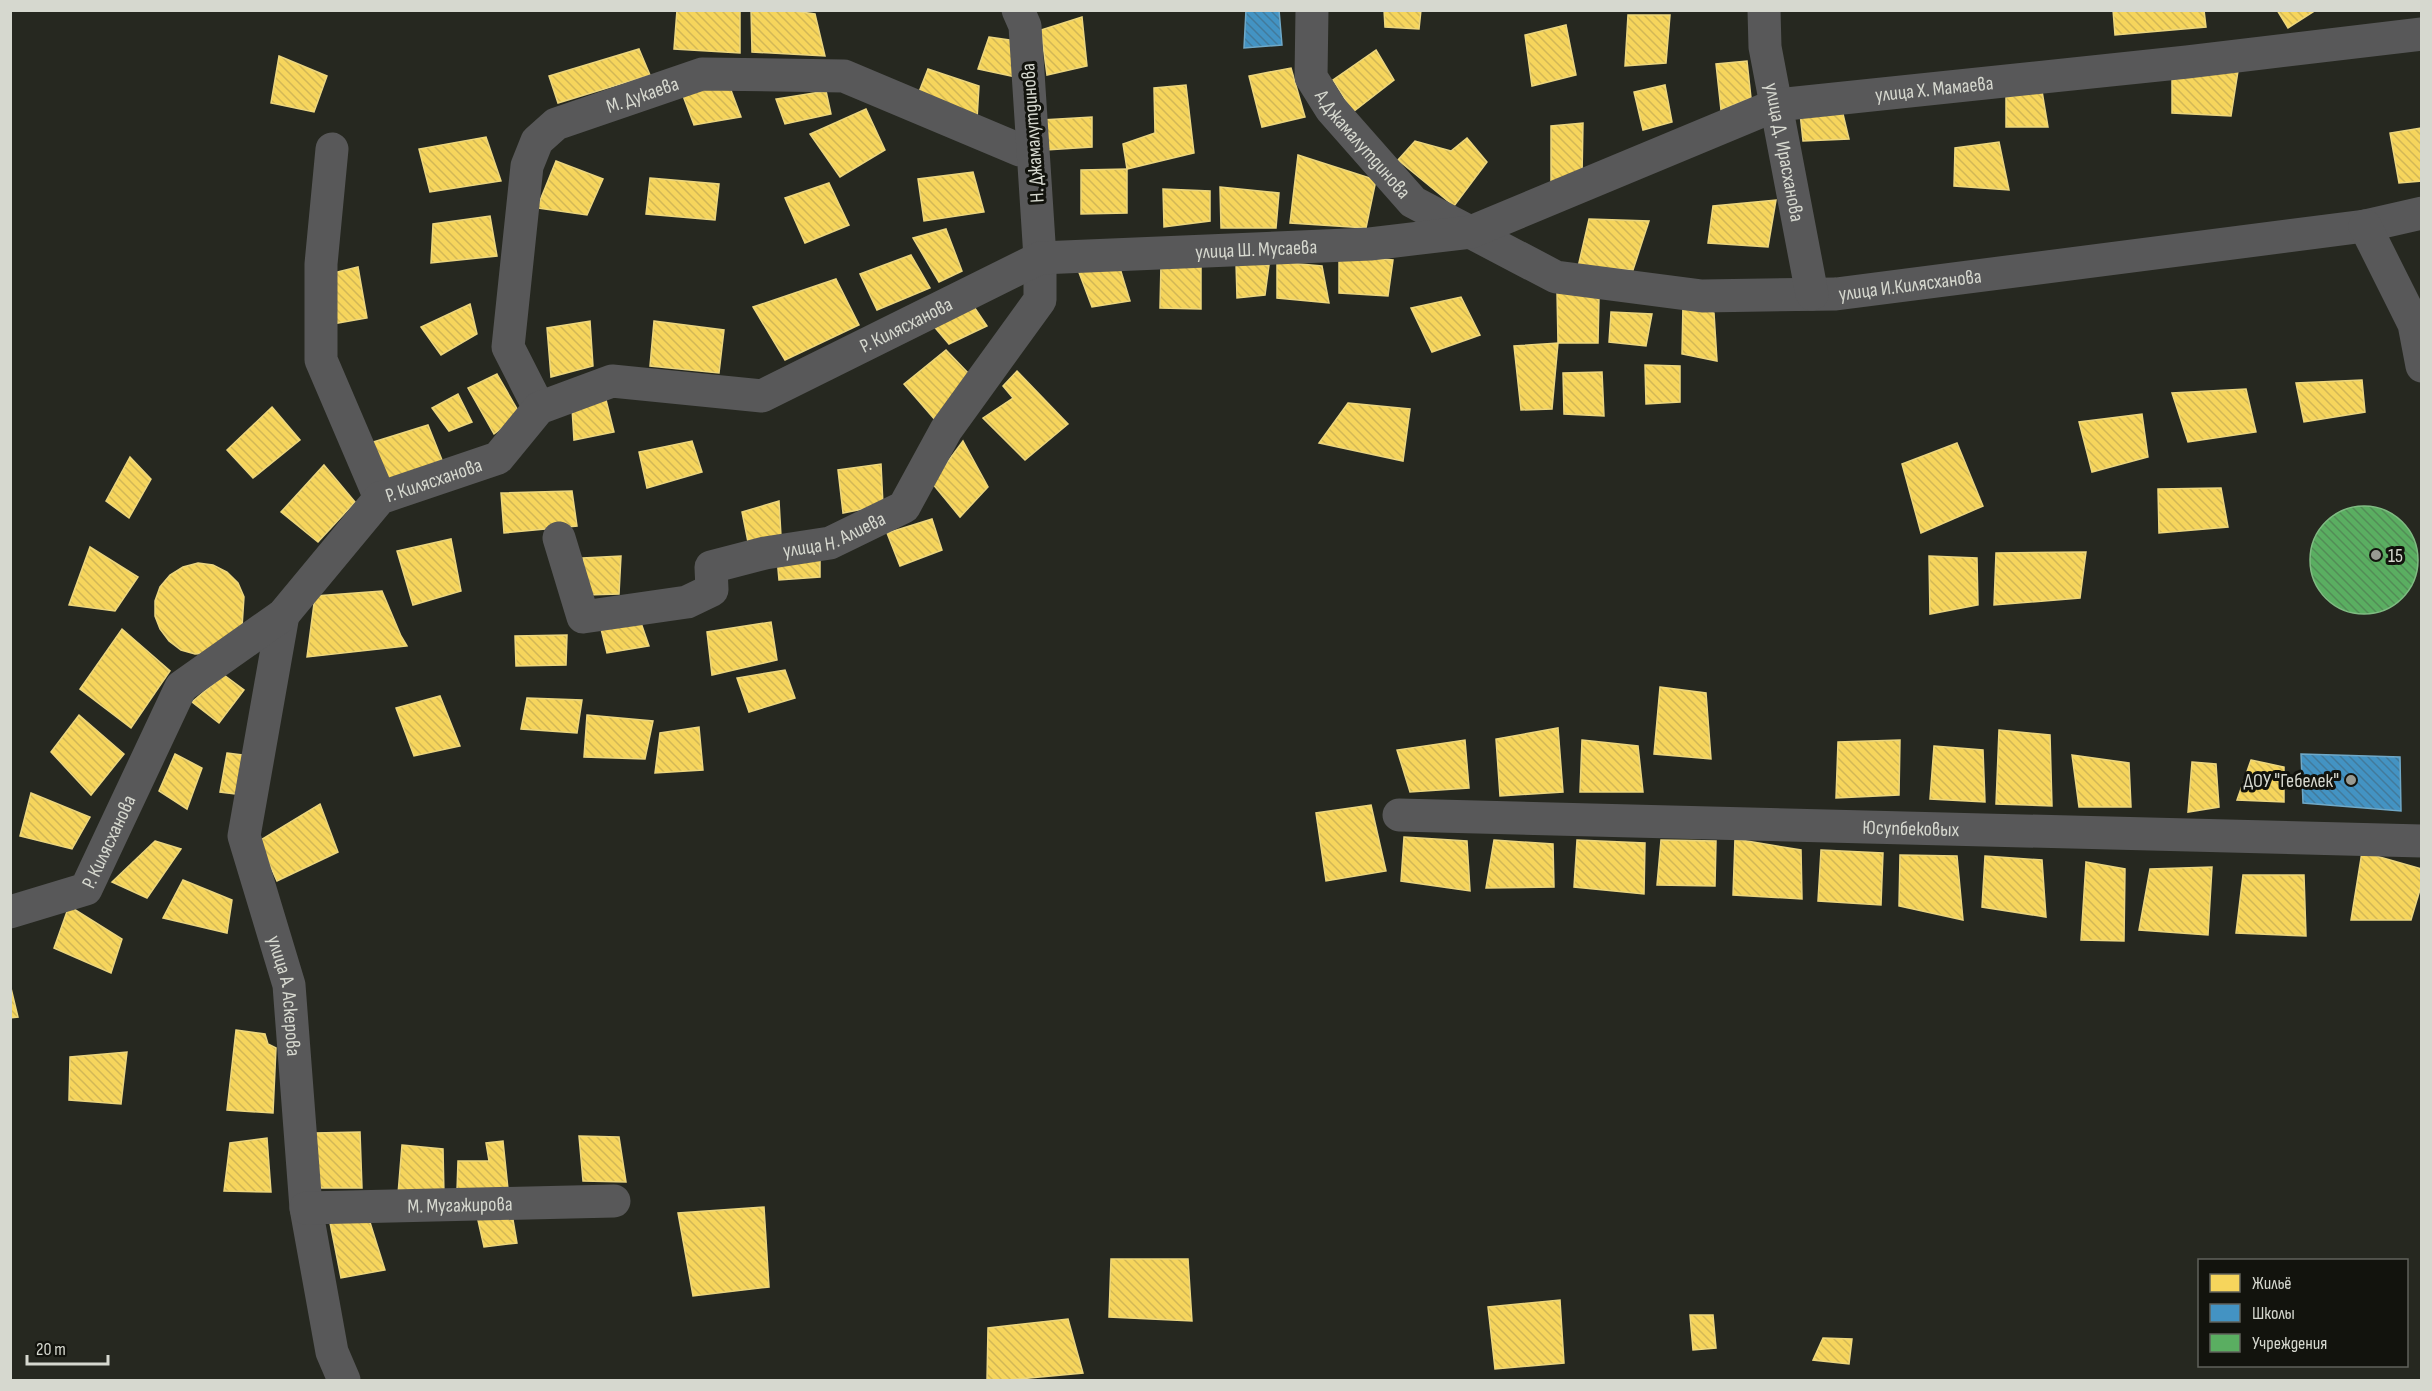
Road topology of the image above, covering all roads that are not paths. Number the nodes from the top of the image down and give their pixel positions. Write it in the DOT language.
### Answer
graph roads {
  1 [pos="1018,10"];
  2 [pos="1312,10"];
  3 [pos="1764,10"];
  4 [pos="2421,34"];
  5 [pos="1776,105"];
  6 [pos="332,149"];
  7 [pos="1020,150"];
  8 [pos="1413,202"];
  9 [pos="2421,213"];
  10 [pos="2365,226"];
  11 [pos="1471,232"];
  12 [pos="1040,258"];
  13 [pos="1812,294"];
  14 [pos="2421,366"];
  15 [pos="539,408"];
  16 [pos="380,498"];
  17 [pos="559,538"];
  18 [pos="283,615"];
  19 [pos="1399,815"];
  20 [pos="2421,841"];
  21 [pos="10,912"];
  22 [pos="614,1201"];
  23 [pos="306,1208"];
  24 [pos="344,1380"];
  1 -- 12 [label="street, Н. Джамалутдинова"];
  2 -- 8 [label="street, А.Джамалутдинова"];
  3 -- 5 [label="street, улица Д. Ирасханова"];
  4 -- 5 [label="street, улица Х. Мамаева"];
  5 -- 11 [label="street, улица Х. Мамаева"];
  5 -- 13 [label="street, улица Д. Ирасханова"];
  6 -- 16 [label="street"];
  7 -- 15 [label="street, М. Дукаева"];
  8 -- 11 [label="street, улица И.Килясханова"];
  9 -- 10 [label="street, улица И.Килясханова"];
  10 -- 13 [label="street, улица И.Килясханова"];
  10 -- 14 [label="street"];
  11 -- 12 [label="street, улица Ш. Мусаева"];
  11 -- 13 [label="street, улица И.Килясханова"];
  12 -- 15 [label="street, Р. Килясханова"];
  12 -- 17 [label="street, улица Н. Алиева"];
  15 -- 16 [label="street, Р. Килясханова"];
  16 -- 18 [label="street, Р. Килясханова"];
  18 -- 21 [label="street, Р. Килясханова"];
  18 -- 23 [label="street, улица А. Аскерова"];
  19 -- 20 [label="street, Юсупбековых"];
  22 -- 23 [label="street, М. Мугажирова"];
  23 -- 24 [label="street, улица А. Аскерова"];
}
